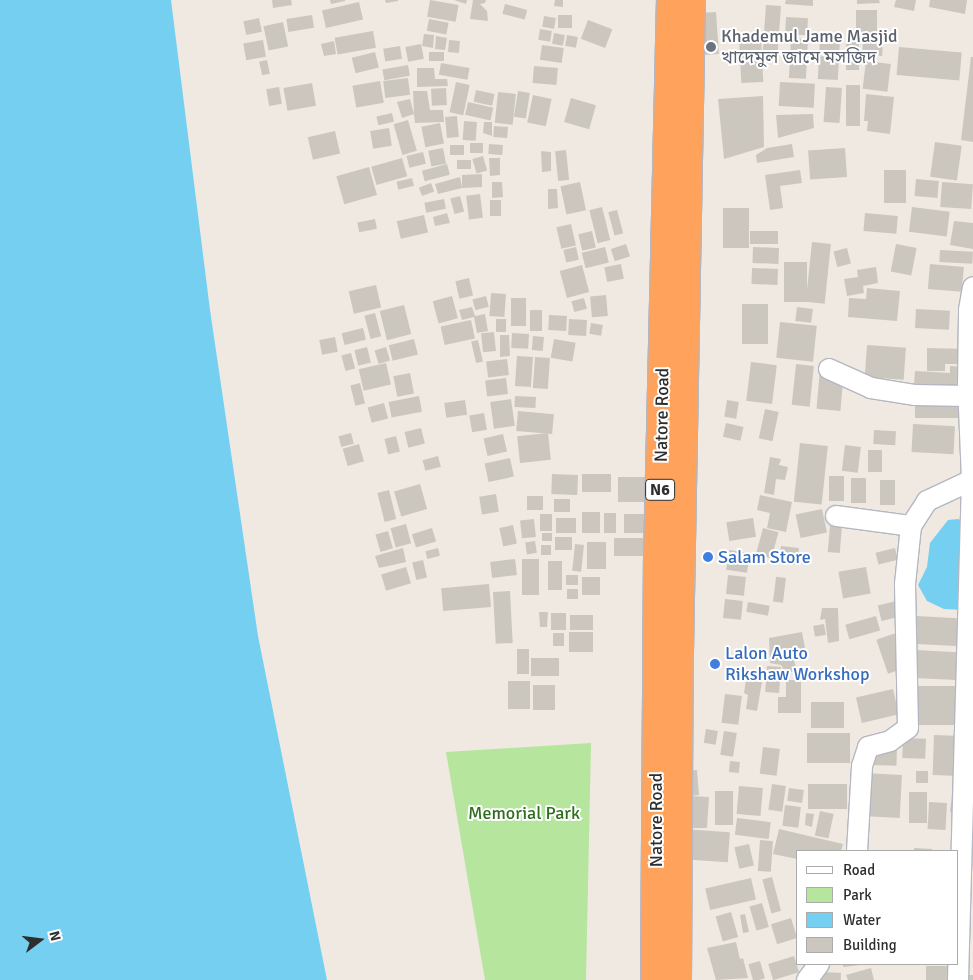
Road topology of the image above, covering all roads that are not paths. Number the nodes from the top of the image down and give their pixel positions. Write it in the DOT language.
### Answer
graph roads {
  1 [pos="671,0"];
  2 [pos="691,0"];
  3 [pos="973,287"];
  4 [pos="828,369"];
  5 [pos="970,389"];
  6 [pos="972,480"];
  7 [pos="836,516"];
  8 [pos="911,526"];
  9 [pos="857,850"];
  10 [pos="964,902"];
  11 [pos="818,965"];
  12 [pos="655,980"];
  13 [pos="677,980"];
  14 [pos="807,980"];
  15 [pos="958,980"];
  1 -- 12 [label="highway, Natore Road / N6"];
  2 -- 13 [label="highway, N6"];
  3 -- 5 [label="street"];
  4 -- 5 [label="street"];
  5 -- 6 [label="street"];
  6 -- 8 [label="street"];
  6 -- 10 [label="street"];
  7 -- 8 [label="street"];
  8 -- 9 [label="street"];
  10 -- 15 [label="street"];
  11 -- 14 [label="street"];
}
